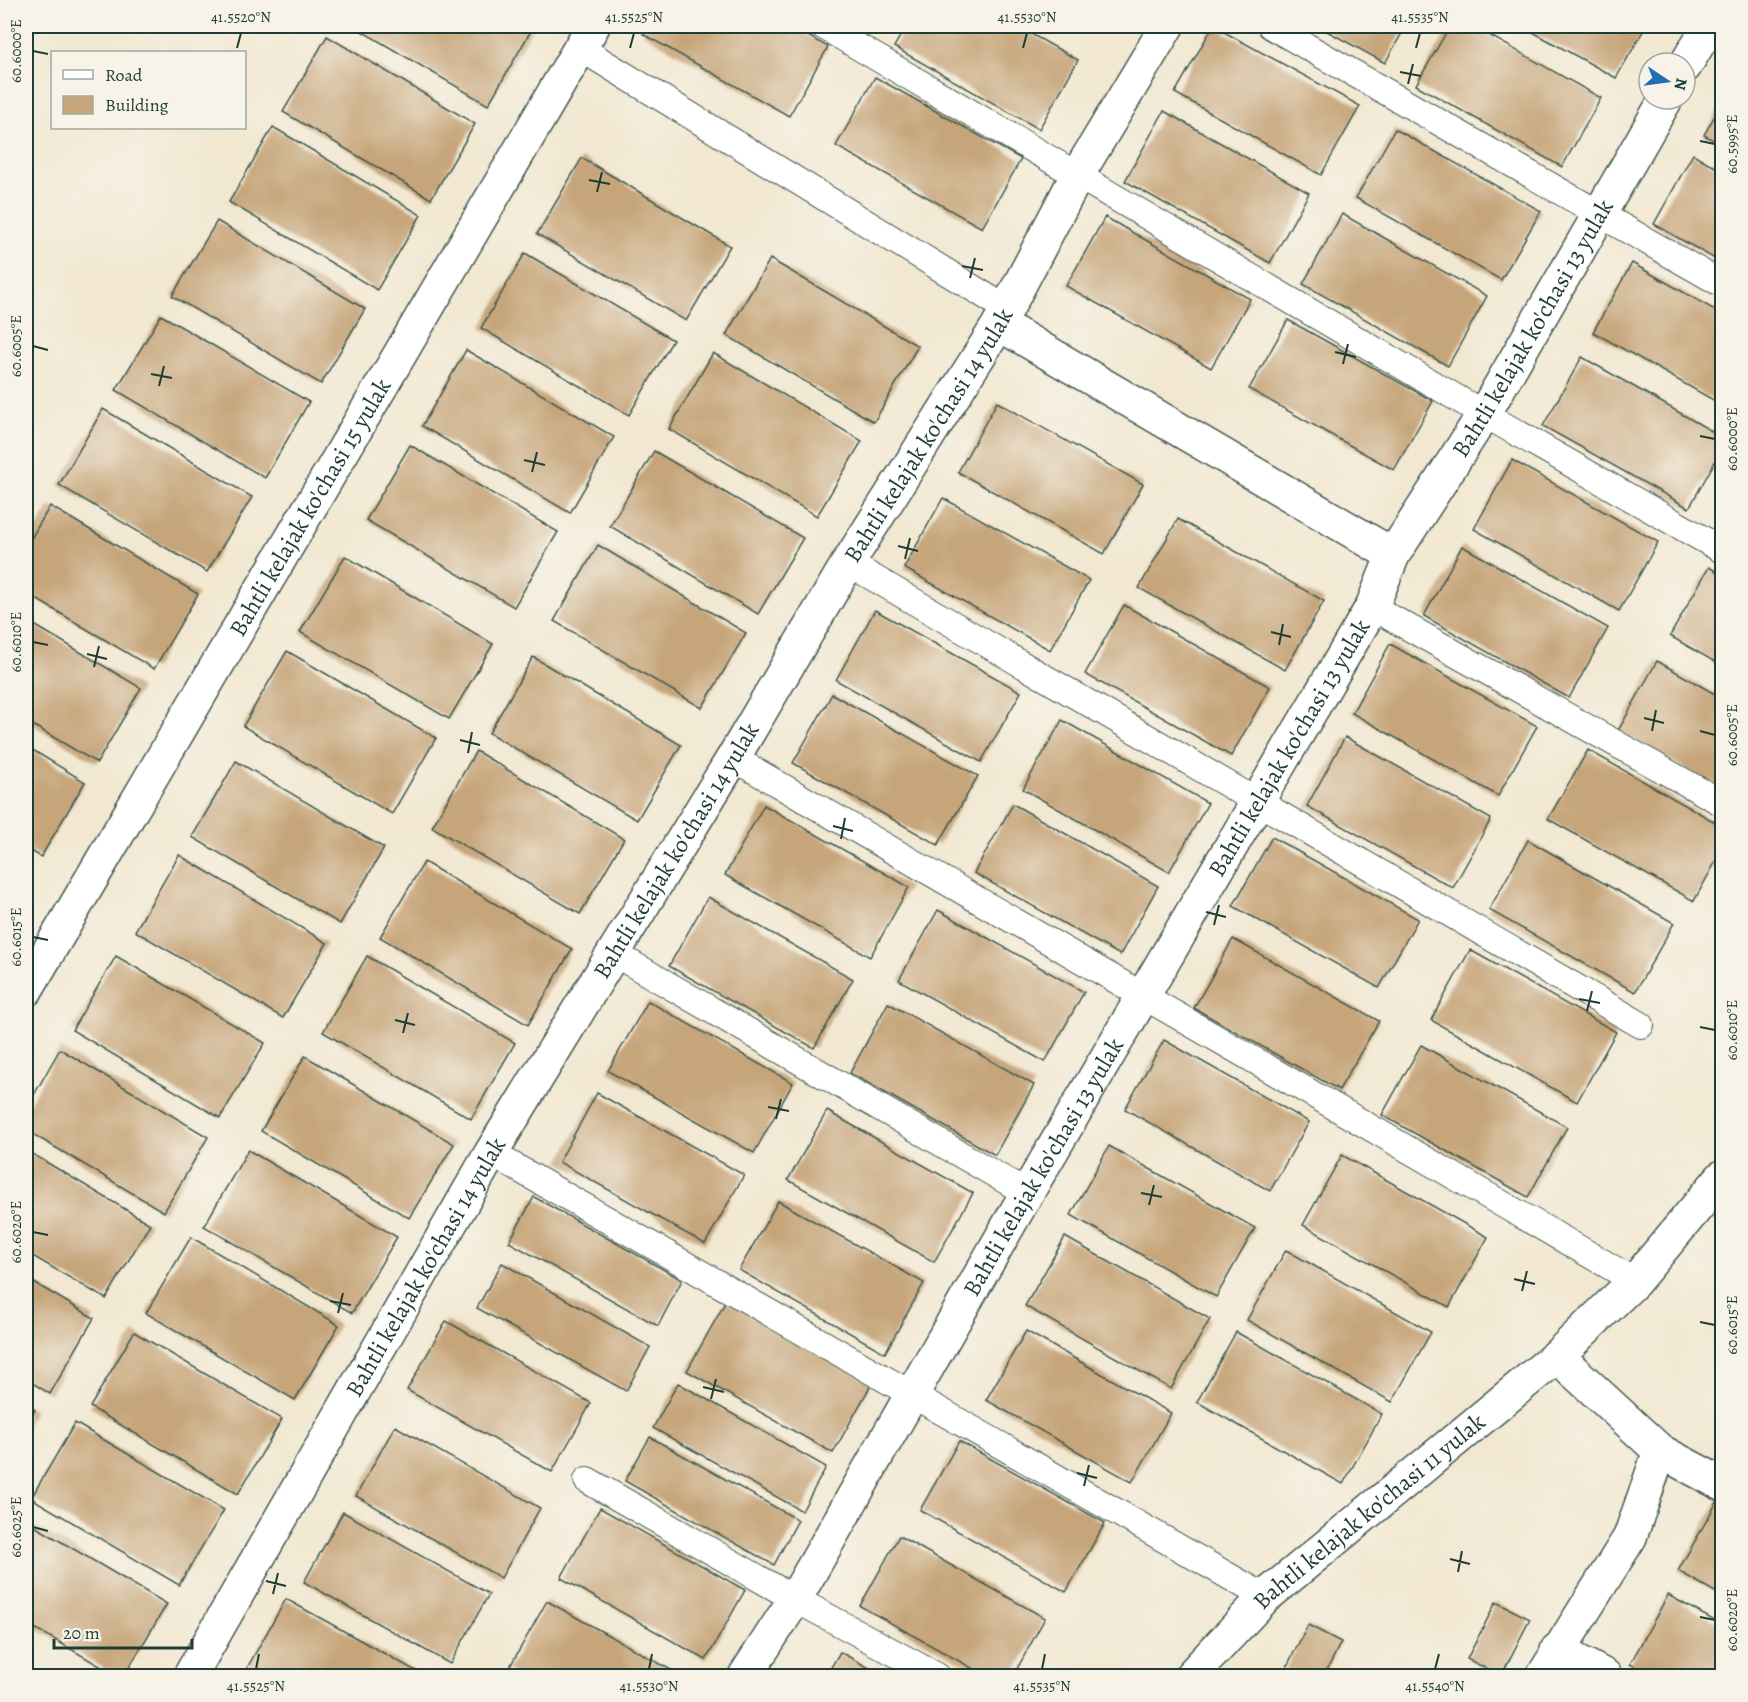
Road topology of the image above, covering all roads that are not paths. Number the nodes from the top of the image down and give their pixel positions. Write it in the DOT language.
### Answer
graph roads {
  1 [pos="823,26"];
  2 [pos="1167,26"];
  3 [pos="1271,26"];
  4 [pos="1709,26"];
  5 [pos="587,37"];
  6 [pos="1694,51"];
  7 [pos="1659,111"];
  8 [pos="1078,174"];
  9 [pos="1598,213"];
  10 [pos="1722,284"];
  11 [pos="1003,316"];
  12 [pos="1484,414"];
  13 [pos="1722,550"];
  14 [pos="1393,555"];
  15 [pos="848,563"];
  16 [pos="1372,607"];
  17 [pos="733,758"];
  18 [pos="1256,802"];
  19 [pos="1722,803"];
  20 [pos="615,954"];
  21 [pos="26,990"];
  22 [pos="1143,995"];
  23 [pos="1641,1024"];
  24 [pos="491,1153"];
  25 [pos="1722,1177"];
  26 [pos="1027,1193"];
  27 [pos="1712,1210"];
  28 [pos="1635,1281"];
  29 [pos="1557,1356"];
  30 [pos="912,1393"];
  31 [pos="1660,1451"];
  32 [pos="587,1480"];
  33 [pos="1722,1484"];
  34 [pos="1265,1597"];
  35 [pos="795,1599"];
  36 [pos="1550,1663"];
  37 [pos="190,1677"];
  38 [pos="745,1677"];
  39 [pos="937,1677"];
  40 [pos="1191,1677"];
  41 [pos="1605,1677"];
  1 -- 8 [label="lane"];
  2 -- 8 [label="street, Bahtli kelajak ko'chasi 14 yulak"];
  3 -- 9 [label="lane"];
  4 -- 6 [label="street"];
  5 -- 11 [label="lane"];
  5 -- 21 [label="street, Bahtli kelajak ko'chasi 15 yulak"];
  7 -- 9 [label="street, Bahtli kelajak ko'chasi 13 yulak"];
  8 -- 11 [label="street, Bahtli kelajak ko'chasi 14 yulak"];
  8 -- 12 [label="lane"];
  9 -- 10 [label="lane"];
  9 -- 12 [label="street, Bahtli kelajak ko'chasi 13 yulak"];
  11 -- 14 [label="street"];
  11 -- 15 [label="street, Bahtli kelajak ko'chasi 14 yulak"];
  12 -- 13 [label="lane"];
  12 -- 14 [label="street, Bahtli kelajak ko'chasi 13 yulak"];
  14 -- 16 [label="street, Bahtli kelajak ko'chasi 13 yulak"];
  15 -- 17 [label="street, Bahtli kelajak ko'chasi 14 yulak"];
  15 -- 18 [label="lane"];
  16 -- 18 [label="street, Bahtli kelajak ko'chasi 13 yulak"];
  16 -- 19 [label="lane"];
  17 -- 20 [label="street, Bahtli kelajak ko'chasi 14 yulak"];
  17 -- 22 [label="lane"];
  18 -- 22 [label="street, Bahtli kelajak ko'chasi 13 yulak"];
  18 -- 23 [label="lane"];
  20 -- 24 [label="street, Bahtli kelajak ko'chasi 14 yulak"];
  20 -- 26 [label="lane"];
  22 -- 26 [label="street, Bahtli kelajak ko'chasi 13 yulak"];
  22 -- 28 [label="lane"];
  24 -- 30 [label="lane"];
  24 -- 37 [label="street, Bahtli kelajak ko'chasi 14 yulak"];
  25 -- 27 [label="street, Bahtli kelajak ko'chasi 11 yulak"];
  26 -- 30 [label="street, Bahtli kelajak ko'chasi 13 yulak"];
  27 -- 28 [label="street, Bahtli kelajak ko'chasi 11 yulak"];
  28 -- 29 [label="street, Bahtli kelajak ko'chasi 11 yulak"];
  29 -- 31 [label="street"];
  29 -- 34 [label="street, Bahtli kelajak ko'chasi 11 yulak"];
  30 -- 34 [label="lane"];
  30 -- 35 [label="street, Bahtli kelajak ko'chasi 13 yulak"];
  31 -- 33 [label="street"];
  31 -- 36 [label="street"];
  32 -- 35 [label="lane"];
  34 -- 40 [label="street, Bahtli kelajak ko'chasi 11 yulak"];
  35 -- 38 [label="street, Bahtli kelajak ko'chasi 13 yulak"];
  35 -- 39 [label="lane"];
  36 -- 41 [label="street"];
}
